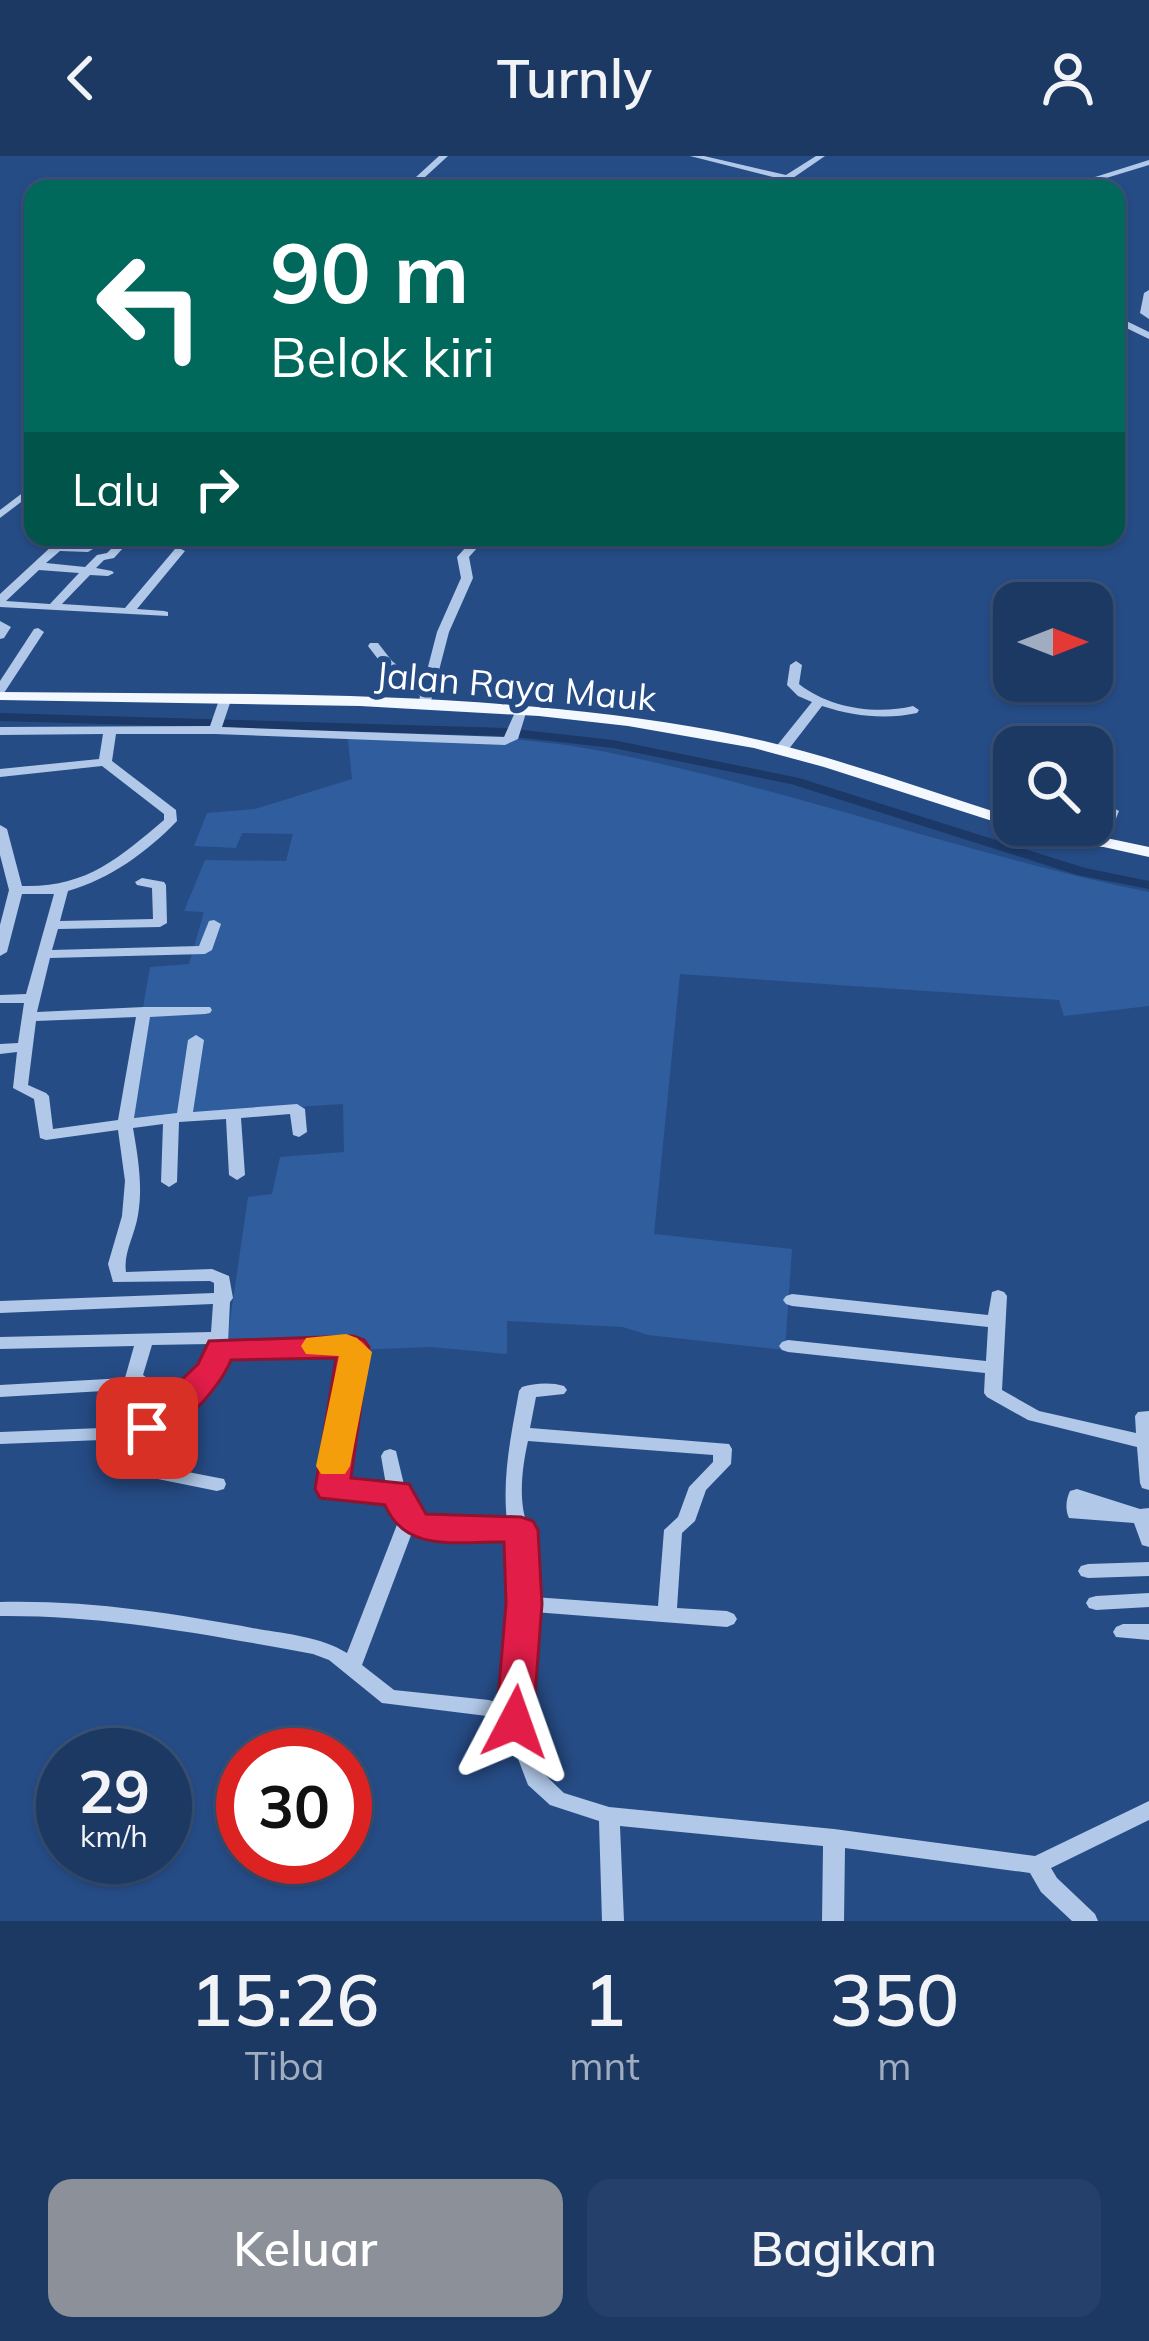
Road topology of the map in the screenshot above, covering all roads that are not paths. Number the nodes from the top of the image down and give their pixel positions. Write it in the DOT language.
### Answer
graph roads {
  1 [pos="444,156"];
  2 [pos="694,156"];
  3 [pos="821,156"];
  4 [pos="1149,162"];
  5 [pos="783,177"];
  6 [pos="417,180"];
  7 [pos="780,180"];
  8 [pos="1090,180"];
  9 [pos="1149,293"];
  10 [pos="1149,316"];
  11 [pos="24,495"];
  12 [pos="0,515"];
  13 [pos="91,546"];
  14 [pos="115,546"];
  15 [pos="473,546"];
  16 [pos="179,551"];
  17 [pos="38,566"];
  18 [pos="87,571"];
  19 [pos="108,573"];
  20 [pos="0,602"];
  21 [pos="53,607"];
  22 [pos="128,612"];
  23 [pos="164,614"];
  24 [pos="0,625"];
  25 [pos="38,632"];
  26 [pos="0,635"];
  27 [pos="374,646"];
  28 [pos="796,665"];
  29 [pos="0,693"];
  30 [pos="425,699"];
  31 [pos="819,701"];
  32 [pos="225,704"];
  33 [pos="914,710"];
  34 [pos="519,716"];
  35 [pos="217,728"];
  36 [pos="0,731"];
  37 [pos="110,731"];
  38 [pos="780,751"];
  39 [pos="104,762"];
  40 [pos="0,773"];
  41 [pos="993,816"];
  42 [pos="0,829"];
  43 [pos="1112,846"];
  44 [pos="1149,852"];
  45 [pos="142,882"];
  46 [pos="62,889"];
  47 [pos="10,898"];
  48 [pos="214,924"];
  49 [pos="51,925"];
  50 [pos="0,952"];
  51 [pos="46,954"];
  52 [pos="32,998"];
  53 [pos="0,999"];
  54 [pos="205,1010"];
  55 [pos="144,1011"];
  56 [pos="30,1017"];
  57 [pos="196,1040"];
  58 [pos="24,1047"];
  59 [pos="0,1049"];
  60 [pos="233,1114"];
  61 [pos="178,1118"];
  62 [pos="125,1124"];
  63 [pos="299,1132"];
  64 [pos="237,1175"];
  65 [pos="170,1182"];
  66 [pos="998,1296"];
  67 [pos="224,1298"];
  68 [pos="792,1300"];
  69 [pos="0,1307"];
  70 [pos="997,1322"];
  71 [pos="145,1340"];
  72 [pos="0,1342"];
  73 [pos="219,1343"];
  74 [pos="788,1346"];
  75 [pos="991,1368"];
  76 [pos="137,1379"];
  77 [pos="558,1390"];
  78 [pos="0,1391"];
  79 [pos="1144,1416"];
  80 [pos="159,1421"];
  81 [pos="520,1434"];
  82 [pos="0,1438"];
  83 [pos="1145,1442"];
  84 [pos="390,1456"];
  85 [pos="1149,1483"];
  86 [pos="217,1484"];
  87 [pos="397,1493"];
  88 [pos="1145,1515"];
  89 [pos="408,1519"];
  90 [pos="521,1530"];
  91 [pos="1149,1540"];
  92 [pos="1149,1569"];
  93 [pos="1088,1570"];
  94 [pos="1149,1600"];
  95 [pos="1096,1603"];
  96 [pos="524,1604"];
  97 [pos="0,1609"];
  98 [pos="667,1613"];
  99 [pos="728,1619"];
  100 [pos="1123,1632"];
  101 [pos="1149,1632"];
  102 [pos="352,1666"];
  103 [pos="515,1722"];
  104 [pos="1149,1810"];
  105 [pos="609,1816"];
  106 [pos="834,1838"];
  107 [pos="1037,1864"];
  108 [pos="613,1921"];
  109 [pos="833,1921"];
  110 [pos="1087,1921"];
  1 -- 6 [label="street"];
  2 -- 5 [label="street"];
  3 -- 5 [label="street"];
  4 -- 8 [label="street"];
  5 -- 7 [label="street"];
  9 -- 10 [label="street"];
  11 -- 12 [label="street"];
  13 -- 17 [label="street"];
  14 -- 18 [label="street"];
  15 -- 30 [label="street"];
  16 -- 22 [label="street"];
  17 -- 18 [label="street"];
  17 -- 20 [label="street"];
  18 -- 19 [label="street"];
  18 -- 21 [label="street"];
  20 -- 21 [label="street"];
  21 -- 22 [label="street"];
  22 -- 23 [label="street"];
  24 -- 26 [label="street"];
  25 -- 29 [label="street"];
  27 -- 30 [label="street"];
  28 -- 31 [label="street"];
  29 -- 32 [label="main road, Jalan Raya Mauk"];
  30 -- 32 [label="main road, Jalan Raya Mauk"];
  30 -- 34 [label="main road, Jalan Raya Mauk"];
  31 -- 33 [label="street"];
  31 -- 38 [label="street"];
  32 -- 35 [label="street"];
  34 -- 35 [label="street"];
  34 -- 38 [label="main road, Jalan Raya Mauk"];
  35 -- 37 [label="street"];
  36 -- 37 [label="street"];
  37 -- 39 [label="street"];
  38 -- 41 [label="main road, Jalan Raya Mauk"];
  39 -- 40 [label="street"];
  39 -- 46 [label="street"];
  42 -- 47 [label="street"];
  43 -- 44 [label="main road, Jalan Raya Mauk"];
  45 -- 49 [label="street"];
  46 -- 47 [label="street"];
  46 -- 49 [label="street"];
  47 -- 50 [label="street"];
  48 -- 51 [label="street"];
  49 -- 51 [label="street"];
  51 -- 52 [label="street"];
  52 -- 53 [label="street"];
  52 -- 56 [label="street"];
  54 -- 55 [label="street"];
  55 -- 56 [label="street"];
  55 -- 62 [label="street"];
  56 -- 58 [label="street"];
  57 -- 61 [label="street"];
  58 -- 59 [label="street"];
  58 -- 62 [label="street"];
  60 -- 61 [label="street"];
  60 -- 63 [label="street"];
  60 -- 64 [label="street"];
  61 -- 62 [label="street"];
  61 -- 65 [label="street"];
  62 -- 67 [label="street"];
  66 -- 70 [label="street"];
  67 -- 69 [label="street"];
  67 -- 73 [label="street"];
  68 -- 70 [label="street"];
  70 -- 75 [label="street"];
  71 -- 72 [label="street"];
  71 -- 73 [label="street"];
  71 -- 76 [label="street"];
  73 -- 80 [label="street"];
  73 -- 87 [label="street"];
  74 -- 75 [label="street"];
  75 -- 83 [label="street"];
  76 -- 78 [label="street"];
  76 -- 80 [label="street"];
  77 -- 81 [label="street"];
  79 -- 83 [label="street"];
  80 -- 82 [label="street"];
  80 -- 86 [label="street"];
  81 -- 90 [label="street"];
  81 -- 98 [label="street"];
  83 -- 85 [label="street"];
  84 -- 87 [label="street"];
  87 -- 89 [label="street"];
  88 -- 91 [label="street"];
  89 -- 90 [label="street"];
  89 -- 102 [label="street"];
  90 -- 96 [label="street"];
  92 -- 93 [label="street"];
  94 -- 95 [label="street"];
  96 -- 98 [label="street"];
  96 -- 103 [label="street"];
  97 -- 102 [label="street"];
  98 -- 99 [label="street"];
  100 -- 101 [label="street"];
  102 -- 103 [label="street"];
  103 -- 105 [label="street"];
  104 -- 107 [label="street"];
  105 -- 106 [label="street"];
  105 -- 108 [label="street"];
  106 -- 107 [label="street"];
  106 -- 109 [label="street"];
  107 -- 110 [label="street"];
}
